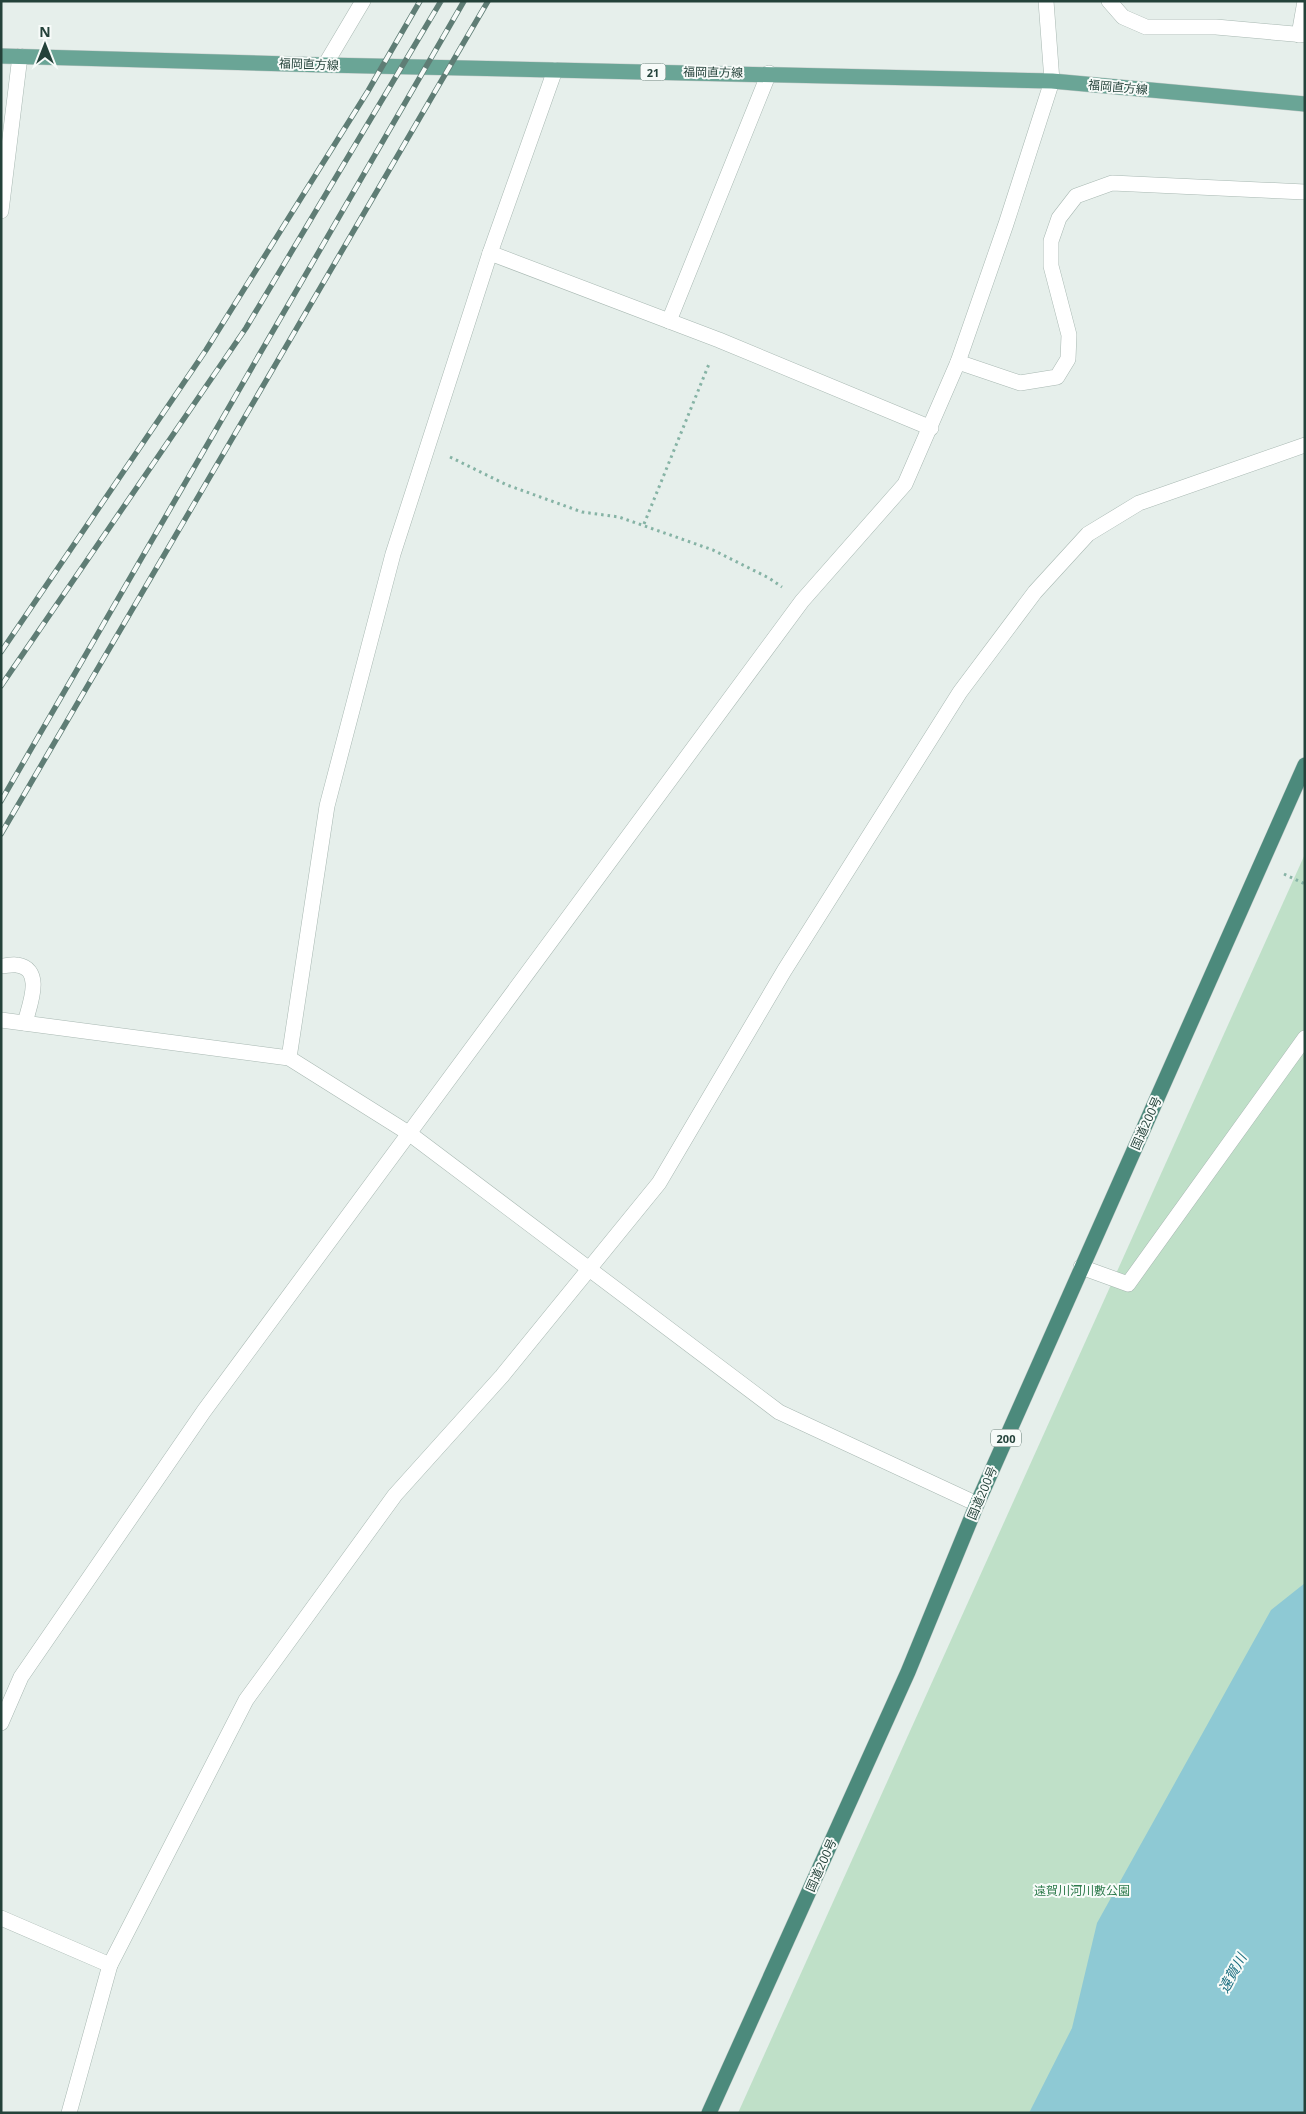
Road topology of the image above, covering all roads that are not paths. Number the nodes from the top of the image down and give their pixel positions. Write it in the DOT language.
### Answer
graph roads {
  1 [pos="363,1"];
  2 [pos="1046,1"];
  3 [pos="1109,1"];
  4 [pos="1304,1"];
  5 [pos="1302,35"];
  6 [pos="1,56"];
  7 [pos="20,56"];
  8 [pos="325,65"];
  9 [pos="555,70"];
  10 [pos="769,73"];
  11 [pos="1052,80"];
  12 [pos="1305,104"];
  13 [pos="1305,192"];
  14 [pos="1,211"];
  15 [pos="490,253"];
  16 [pos="669,321"];
  17 [pos="958,362"];
  18 [pos="931,428"];
  19 [pos="1305,446"];
  20 [pos="1305,765"];
  21 [pos="1,966"];
  22 [pos="1,1020"];
  23 [pos="25,1023"];
  24 [pos="1305,1038"];
  25 [pos="289,1058"];
  26 [pos="410,1134"];
  27 [pos="1081,1267"];
  28 [pos="591,1269"];
  29 [pos="977,1504"];
  30 [pos="1,1723"];
  31 [pos="1,1918"];
  32 [pos="110,1965"];
  33 [pos="69,2113"];
  34 [pos="709,2113"];
  1 -- 8 [label="street"];
  2 -- 11 [label="street"];
  3 -- 5 [label="street"];
  4 -- 5 [label="street"];
  6 -- 7 [label="main road, 福岡直方線 / 21"];
  7 -- 8 [label="main road, 福岡直方線 / 21"];
  7 -- 14 [label="street"];
  8 -- 9 [label="main road, 福岡直方線 / 21"];
  9 -- 10 [label="main road, 福岡直方線 / 21"];
  9 -- 15 [label="street"];
  10 -- 11 [label="main road, 福岡直方線 / 21"];
  10 -- 16 [label="street"];
  11 -- 12 [label="main road, 福岡直方線 / 21"];
  11 -- 17 [label="street"];
  13 -- 17 [label="street"];
  15 -- 16 [label="street"];
  15 -- 25 [label="street"];
  16 -- 18 [label="street"];
  17 -- 18 [label="street"];
  18 -- 26 [label="street"];
  19 -- 28 [label="street"];
  20 -- 27 [label="highway, 国道200号 / 200"];
  21 -- 23 [label="street"];
  22 -- 23 [label="street"];
  23 -- 25 [label="street"];
  24 -- 27 [label="street"];
  25 -- 26 [label="street"];
  26 -- 28 [label="street"];
  26 -- 30 [label="street"];
  27 -- 29 [label="highway, 国道200号 / 200"];
  28 -- 29 [label="street"];
  28 -- 32 [label="street"];
  29 -- 34 [label="highway, 国道200号 / 200"];
  31 -- 32 [label="street"];
  32 -- 33 [label="street"];
}
